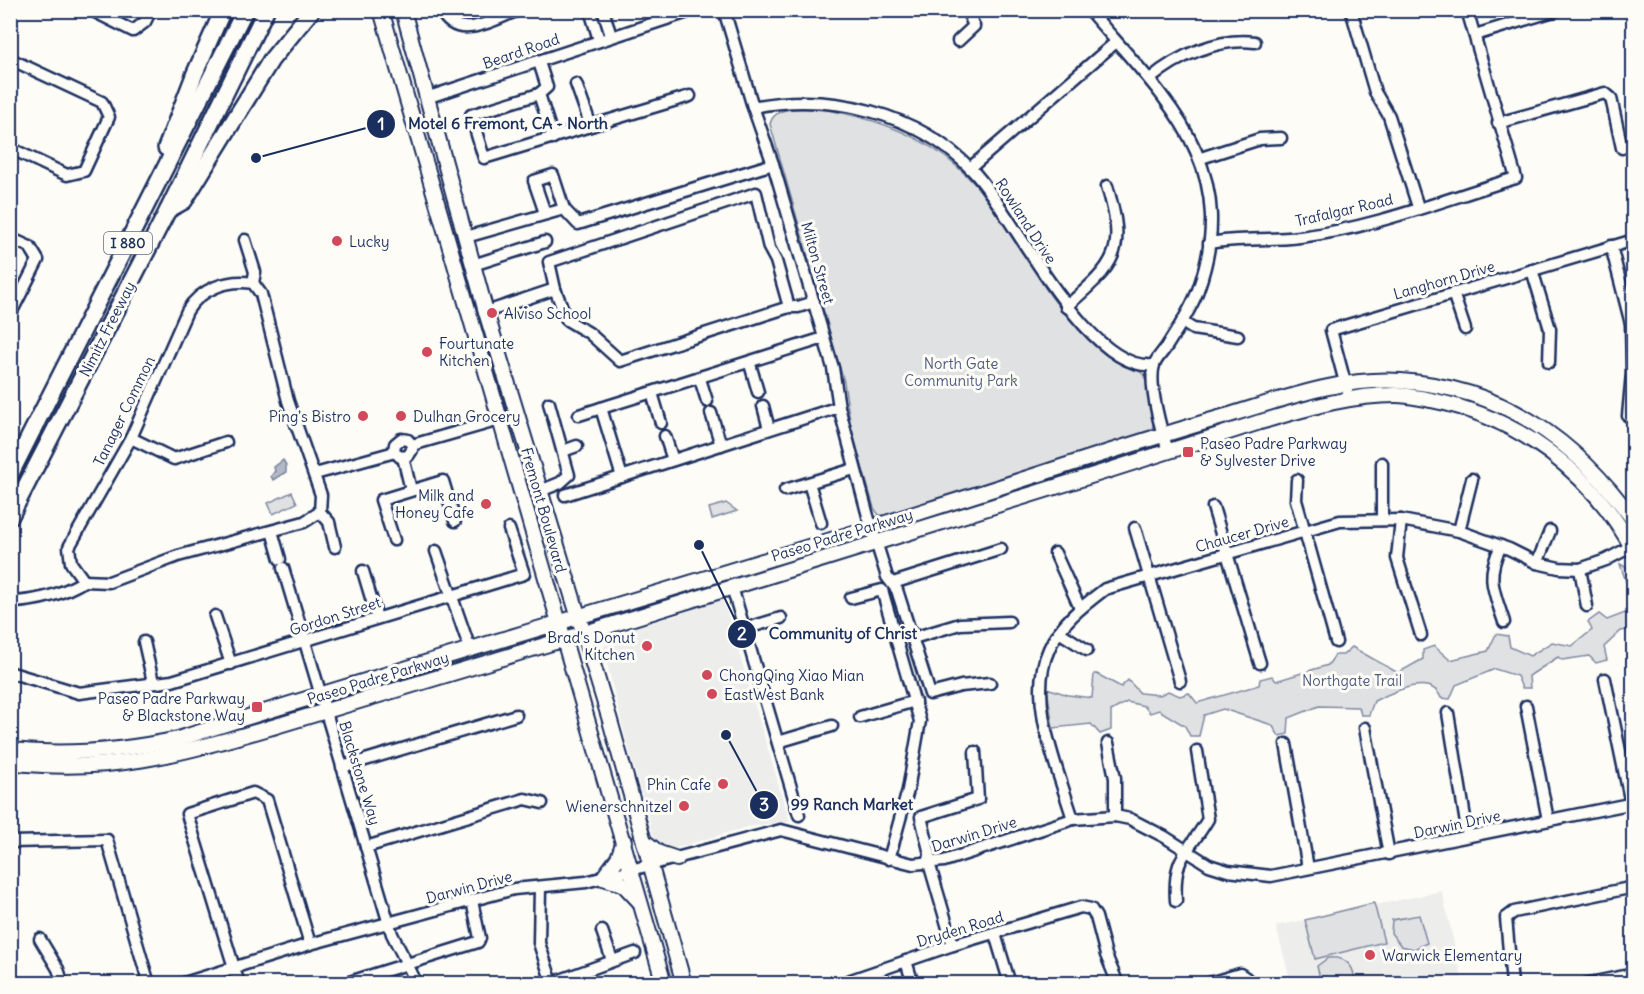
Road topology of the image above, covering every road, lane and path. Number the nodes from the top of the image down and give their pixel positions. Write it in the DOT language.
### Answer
graph roads {
  1 [pos="91,10"];
  2 [pos="151,10"];
  3 [pos="223,10"];
  4 [pos="237,10"];
  5 [pos="245,10"];
  6 [pos="266,10"];
  7 [pos="312,10"];
  8 [pos="381,10"];
  9 [pos="403,10"];
  10 [pos="441,10"];
  11 [pos="518,10"];
  12 [pos="590,10"];
  13 [pos="603,10"];
  14 [pos="694,10"];
  15 [pos="724,10"];
  16 [pos="967,10"];
  17 [pos="1089,10"];
  18 [pos="1351,10"];
  19 [pos="1467,10"];
  20 [pos="1557,10"];
  21 [pos="1475,35"];
  22 [pos="611,36"];
  23 [pos="599,40"];
  24 [pos="958,41"];
  25 [pos="1116,42"];
  26 [pos="1255,42"];
  27 [pos="10,59"];
  28 [pos="539,62"];
  29 [pos="1150,79"];
  30 [pos="576,84"];
  31 [pos="539,94"];
  32 [pos="690,96"];
  33 [pos="426,98"];
  34 [pos="753,106"];
  35 [pos="1498,123"];
  36 [pos="591,126"];
  37 [pos="553,138"];
  38 [pos="1281,138"];
  39 [pos="10,148"];
  40 [pos="166,148"];
  41 [pos="1622,148"];
  42 [pos="1201,158"];
  43 [pos="773,164"];
  44 [pos="970,168"];
  45 [pos="1107,186"];
  46 [pos="1418,207"];
  47 [pos="564,208"];
  48 [pos="168,210"];
  49 [pos="545,213"];
  50 [pos="443,228"];
  51 [pos="466,237"];
  52 [pos="10,238"];
  53 [pos="245,240"];
  54 [pos="1634,240"];
  55 [pos="545,242"];
  56 [pos="1209,243"];
  57 [pos="1611,246"];
  58 [pos="473,265"];
  59 [pos="1532,270"];
  60 [pos="249,283"];
  61 [pos="555,289"];
  62 [pos="1453,293"];
  63 [pos="813,299"];
  64 [pos="789,307"];
  65 [pos="1066,308"];
  66 [pos="486,312"];
  67 [pos="10,315"];
  68 [pos="1182,322"];
  69 [pos="1465,328"];
  70 [pos="1238,336"];
  71 [pos="824,338"];
  72 [pos="1549,362"];
  73 [pos="750,364"];
  74 [pos="1154,365"];
  75 [pos="700,379"];
  76 [pos="1346,383"];
  77 [pos="758,392"];
  78 [pos="651,393"];
  79 [pos="1349,398"];
  80 [pos="706,401"];
  81 [pos="549,403"];
  82 [pos="763,406"];
  83 [pos="839,407"];
  84 [pos="601,408"];
  85 [pos="711,412"];
  86 [pos="517,415"];
  87 [pos="579,415"];
  88 [pos="1628,416"];
  89 [pos="502,420"];
  90 [pos="662,423"];
  91 [pos="770,429"];
  92 [pos="1162,434"];
  93 [pos="665,436"];
  94 [pos="131,438"];
  95 [pos="226,442"];
  96 [pos="721,445"];
  97 [pos="577,446"];
  98 [pos="1168,450"];
  99 [pos="563,451"];
  100 [pos="399,455"];
  101 [pos="10,458"];
  102 [pos="674,460"];
  103 [pos="1382,463"];
  104 [pos="854,469"];
  105 [pos="315,474"];
  106 [pos="10,475"];
  107 [pos="622,477"];
  108 [pos="1472,479"];
  109 [pos="1297,480"];
  110 [pos="809,483"];
  111 [pos="411,490"];
  112 [pos="540,490"];
  113 [pos="785,490"];
  114 [pos="565,495"];
  115 [pos="1213,507"];
  116 [pos="320,512"];
  117 [pos="10,517"];
  118 [pos="1382,520"];
  119 [pos="1401,520"];
  120 [pos="455,521"];
  121 [pos="1634,521"];
  122 [pos="821,523"];
  123 [pos="872,527"];
  124 [pos="1135,528"];
  125 [pos="509,529"];
  126 [pos="272,531"];
  127 [pos="1305,531"];
  128 [pos="1459,531"];
  129 [pos="1550,531"];
  130 [pos="394,540"];
  131 [pos="876,542"];
  132 [pos="1502,546"];
  133 [pos="335,547"];
  134 [pos="1633,547"];
  135 [pos="1001,549"];
  136 [pos="436,551"];
  137 [pos="1055,553"];
  138 [pos="1227,553"];
  139 [pos="760,561"];
  140 [pos="1537,562"];
  141 [pos="1580,569"];
  142 [pos="363,571"];
  143 [pos="1148,576"];
  144 [pos="84,581"];
  145 [pos="893,583"];
  146 [pos="569,585"];
  147 [pos="732,587"];
  148 [pos="711,594"];
  149 [pos="451,596"];
  150 [pos="551,596"];
  151 [pos="851,598"];
  152 [pos="12,602"];
  153 [pos="1587,606"];
  154 [pos="611,608"];
  155 [pos="1080,608"];
  156 [pos="215,616"];
  157 [pos="377,618"];
  158 [pos="579,618"];
  159 [pos="781,618"];
  160 [pos="1009,622"];
  161 [pos="1504,622"];
  162 [pos="559,624"];
  163 [pos="608,626"];
  164 [pos="744,629"];
  165 [pos="531,632"];
  166 [pos="1059,632"];
  167 [pos="584,633"];
  168 [pos="1421,635"];
  169 [pos="913,638"];
  170 [pos="564,639"];
  171 [pos="304,641"];
  172 [pos="144,642"];
  173 [pos="1336,642"];
  174 [pos="536,648"];
  175 [pos="470,649"];
  176 [pos="1087,650"];
  177 [pos="591,659"];
  178 [pos="1260,663"];
  179 [pos="231,664"];
  180 [pos="12,672"];
  181 [pos="573,672"];
  182 [pos="1605,679"];
  183 [pos="1180,681"];
  184 [pos="153,682"];
  185 [pos="990,683"];
  186 [pos="320,694"];
  187 [pos="915,701"];
  188 [pos="1526,706"];
  189 [pos="325,711"];
  190 [pos="1448,713"];
  191 [pos="516,714"];
  192 [pos="860,717"];
  193 [pos="832,726"];
  194 [pos="1365,728"];
  195 [pos="778,742"];
  196 [pos="1108,744"];
  197 [pos="1286,744"];
  198 [pos="10,750"];
  199 [pos="1197,751"];
  200 [pos="975,752"];
  201 [pos="10,762"];
  202 [pos="342,766"];
  203 [pos="542,803"];
  204 [pos="1632,803"];
  205 [pos="800,815"];
  206 [pos="1115,816"];
  207 [pos="1073,819"];
  208 [pos="1548,820"];
  209 [pos="1468,836"];
  210 [pos="644,841"];
  211 [pos="10,842"];
  212 [pos="624,842"];
  213 [pos="366,847"];
  214 [pos="1185,851"];
  215 [pos="1389,854"];
  216 [pos="677,859"];
  217 [pos="889,859"];
  218 [pos="929,863"];
  219 [pos="652,866"];
  220 [pos="1308,868"];
  221 [pos="633,871"];
  222 [pos="603,878"];
  223 [pos="540,887"];
  224 [pos="1634,887"];
  225 [pos="472,901"];
  226 [pos="1176,901"];
  227 [pos="643,905"];
  228 [pos="389,923"];
  229 [pos="602,932"];
  230 [pos="995,934"];
  231 [pos="40,939"];
  232 [pos="310,944"];
  233 [pos="953,945"];
  234 [pos="635,953"];
  235 [pos="612,960"];
  236 [pos="906,961"];
  237 [pos="405,965"];
  238 [pos="233,967"];
  239 [pos="1634,975"];
  240 [pos="63,984"];
  241 [pos="149,984"];
  242 [pos="181,984"];
  243 [pos="239,984"];
  244 [pos="343,984"];
  245 [pos="417,984"];
  246 [pos="664,984"];
  247 [pos="684,984"];
  248 [pos="839,984"];
  249 [pos="913,984"];
  250 [pos="1010,984"];
  251 [pos="1118,984"];
  252 [pos="1206,984"];
  253 [pos="1247,984"];
  254 [pos="1512,984"];
  255 [pos="1585,984"];
  1 -- 2 [label="street"];
  3 -- 40 [label="highway"];
  4 -- 40 [label="highway, Nimitz Freeway / I 880"];
  5 -- 106 [label="highway, I 880"];
  6 -- 48 [label="highway, Nimitz Freeway / I 880"];
  7 -- 48 [label="highway"];
  8 -- 50 [label="main road, Fremont Boulevard"];
  9 -- 33 [label="main road, Fremont Boulevard"];
  10 -- 11 [label="street"];
  12 -- 23 [label="street"];
  13 -- 22 [label="street"];
  14 -- 22 [label="street, Beard Road"];
  15 -- 34 [label="street, Milton Street"];
  16 -- 24 [label="street"];
  17 -- 25 [label="street"];
  18 -- 46 [label="street"];
  19 -- 21 [label="street"];
  20 -- 21 [label="street"];
  21 -- 35 [label="street"];
  22 -- 23 [label="street, Beard Road"];
  23 -- 28 [label="street, Beard Road"];
  25 -- 29 [label="street"];
  25 -- 44 [label="street"];
  26 -- 29 [label="street"];
  27 -- 39 [label="street"];
  28 -- 31 [label="street"];
  28 -- 33 [label="street, Beard Road"];
  29 -- 42 [label="street"];
  30 -- 36 [label="street"];
  31 -- 37 [label="street"];
  31 -- 37 [label="street"];
  32 -- 36 [label="street"];
  33 -- 51 [label="main road, Fremont Boulevard"];
  34 -- 43 [label="street, Milton Street"];
  34 -- 44 [label="street, Rowland Drive"];
  35 -- 41 [label="street"];
  35 -- 46 [label="street, Trafalgar Road"];
  36 -- 37 [label="street"];
  38 -- 42 [label="street"];
  40 -- 101 [label="highway, Nimitz Freeway / I 880"];
  42 -- 56 [label="street"];
  43 -- 47 [label="street"];
  43 -- 63 [label="street, Milton Street"];
  44 -- 65 [label="street, Rowland Drive"];
  45 -- 65 [label="street"];
  46 -- 56 [label="street, Trafalgar Road"];
  47 -- 49 [label="street"];
  47 -- 49 [label="street"];
  48 -- 117 [label="highway, Nimitz Freeway / I 880"];
  49 -- 51 [label="street"];
  50 -- 66 [label="main road"];
  50 -- 89 [label="main road, Fremont Boulevard"];
  51 -- 58 [label="main road, Fremont Boulevard"];
  52 -- 67 [label="street"];
  53 -- 60 [label="street"];
  54 -- 57 [label="street, Langhorn Drive"];
  55 -- 58 [label="street"];
  56 -- 68 [label="street"];
  57 -- 59 [label="street, Langhorn Drive"];
  57 -- 88 [label="street"];
  58 -- 66 [label="main road, Fremont Boulevard"];
  59 -- 62 [label="street, Langhorn Drive"];
  59 -- 72 [label="street"];
  60 -- 94 [label="street, Tanager Common"];
  60 -- 105 [label="street"];
  61 -- 64 [label="street"];
  61 -- 64 [label="street"];
  61 -- 66 [label="street"];
  62 -- 69 [label="street"];
  62 -- 76 [label="street, Langhorn Drive"];
  63 -- 64 [label="street"];
  63 -- 71 [label="street, Milton Street"];
  65 -- 74 [label="street, Rowland Drive"];
  66 -- 86 [label="main road, Fremont Boulevard"];
  68 -- 70 [label="street"];
  68 -- 74 [label="street"];
  71 -- 73 [label="street"];
  71 -- 83 [label="street, Milton Street"];
  73 -- 75 [label="street"];
  73 -- 77 [label="street"];
  74 -- 92 [label="street"];
  75 -- 78 [label="street"];
  75 -- 80 [label="street"];
  76 -- 79 [label="street, Langhorn Drive"];
  76 -- 92 [label="main road, Paseo Padre Parkway"];
  76 -- 121 [label="main road, Paseo Padre Parkway"];
  78 -- 84 [label="street"];
  78 -- 90 [label="street"];
  79 -- 98 [label="main road, Paseo Padre Parkway"];
  79 -- 134 [label="main road, Paseo Padre Parkway"];
  81 -- 99 [label="street"];
  82 -- 91 [label="street"];
  83 -- 91 [label="street"];
  83 -- 104 [label="street, Milton Street"];
  84 -- 87 [label="street"];
  84 -- 107 [label="street"];
  85 -- 96 [label="street"];
  86 -- 89 [label="street"];
  86 -- 112 [label="main road, Fremont Boulevard"];
  89 -- 100 [label="street"];
  89 -- 150 [label="main road, Fremont Boulevard"];
  91 -- 96 [label="street"];
  92 -- 98 [label="street"];
  92 -- 123 [label="main road, Paseo Padre Parkway"];
  93 -- 102 [label="street"];
  94 -- 95 [label="street"];
  94 -- 144 [label="street, Tanager Common"];
  96 -- 102 [label="street"];
  97 -- 99 [label="street"];
  98 -- 131 [label="main road, Paseo Padre Parkway"];
  99 -- 112 [label="street"];
  100 -- 105 [label="street"];
  100 -- 111 [label="street"];
  102 -- 107 [label="street"];
  103 -- 118 [label="street"];
  104 -- 110 [label="street"];
  104 -- 123 [label="street, Milton Street"];
  105 -- 116 [label="street"];
  107 -- 114 [label="street"];
  108 -- 128 [label="street"];
  109 -- 127 [label="street"];
  110 -- 113 [label="street"];
  110 -- 122 [label="street"];
  111 -- 120 [label="street"];
  111 -- 130 [label="street"];
  112 -- 146 [label="main road, Fremont Boulevard"];
  115 -- 138 [label="street"];
  116 -- 126 [label="street"];
  116 -- 133 [label="street"];
  118 -- 119 [label="street, Chaucer Drive"];
  118 -- 127 [label="street, Chaucer Drive"];
  119 -- 128 [label="street, Chaucer Drive"];
  119 -- 168 [label="street"];
  123 -- 131 [label="street, Milton Street"];
  123 -- 139 [label="main road, Paseo Padre Parkway"];
  124 -- 143 [label="street"];
  125 -- 149 [label="street, Gordon Street"];
  126 -- 144 [label="street"];
  126 -- 171 [label="street, Blackstone Way"];
  127 -- 138 [label="street, Chaucer Drive"];
  127 -- 173 [label="street"];
  128 -- 132 [label="street, Chaucer Drive"];
  129 -- 140 [label="street"];
  131 -- 145 [label="street, Milton Street"];
  131 -- 147 [label="main road, Paseo Padre Parkway"];
  132 -- 140 [label="street, Chaucer Drive"];
  132 -- 161 [label="street"];
  134 -- 141 [label="street, Chaucer Drive"];
  135 -- 145 [label="street"];
  136 -- 149 [label="street"];
  137 -- 155 [label="street"];
  138 -- 143 [label="street, Chaucer Drive"];
  138 -- 178 [label="street"];
  139 -- 148 [label="main road"];
  139 -- 154 [label="main road, Paseo Padre Parkway"];
  140 -- 141 [label="street, Chaucer Drive"];
  141 -- 153 [label="street"];
  142 -- 157 [label="street"];
  143 -- 155 [label="street, Chaucer Drive"];
  143 -- 183 [label="street"];
  144 -- 152 [label="street"];
  145 -- 169 [label="street, Milton Street"];
  146 -- 154 [label="main road"];
  146 -- 158 [label="main road, Fremont Boulevard"];
  147 -- 148 [label="main road, Paseo Padre Parkway"];
  147 -- 164 [label="street"];
  148 -- 163 [label="main road, Paseo Padre Parkway"];
  149 -- 157 [label="street, Gordon Street"];
  149 -- 175 [label="street"];
  150 -- 162 [label="main road, Fremont Boulevard"];
  150 -- 165 [label="main road"];
  151 -- 187 [label="street"];
  154 -- 158 [label="main road, Paseo Padre Parkway"];
  155 -- 166 [label="street, Chaucer Drive"];
  156 -- 179 [label="street"];
  157 -- 171 [label="street, Gordon Street"];
  158 -- 162 [label="main road, Paseo Padre Parkway"];
  158 -- 167 [label="main road, Fremont Boulevard"];
  159 -- 164 [label="street"];
  160 -- 169 [label="street"];
  162 -- 165 [label="main road, Paseo Padre Parkway"];
  162 -- 170 [label="main road, Fremont Boulevard"];
  163 -- 167 [label="main road, Paseo Padre Parkway"];
  163 -- 177 [label="main road"];
  164 -- 195 [label="street"];
  165 -- 175 [label="main road, Paseo Padre Parkway"];
  166 -- 176 [label="street"];
  166 -- 207 [label="street, Chaucer Drive"];
  167 -- 170 [label="main road, Paseo Padre Parkway"];
  167 -- 177 [label="main road, Fremont Boulevard"];
  169 -- 185 [label="street, Milton Street"];
  170 -- 174 [label="main road, Paseo Padre Parkway"];
  170 -- 181 [label="main road, Fremont Boulevard"];
  171 -- 179 [label="street, Gordon Street"];
  171 -- 186 [label="street, Blackstone Way"];
  172 -- 184 [label="street"];
  174 -- 181 [label="main road"];
  174 -- 189 [label="main road, Paseo Padre Parkway"];
  175 -- 186 [label="main road, Paseo Padre Parkway"];
  177 -- 210 [label="main road, Fremont Boulevard"];
  179 -- 184 [label="street, Gordon Street"];
  180 -- 184 [label="street, Gordon Street"];
  181 -- 212 [label="main road, Fremont Boulevard"];
  182 -- 204 [label="street"];
  186 -- 189 [label="street, Blackstone Way"];
  186 -- 198 [label="main road, Paseo Padre Parkway"];
  187 -- 192 [label="street"];
  187 -- 217 [label="street"];
  188 -- 208 [label="street"];
  189 -- 201 [label="main road, Paseo Padre Parkway"];
  189 -- 202 [label="street, Blackstone Way"];
  190 -- 209 [label="street"];
  191 -- 202 [label="street"];
  193 -- 195 [label="street"];
  194 -- 215 [label="street"];
  195 -- 205 [label="street"];
  196 -- 206 [label="street"];
  197 -- 220 [label="street"];
  199 -- 214 [label="street"];
  200 -- 218 [label="street"];
  202 -- 213 [label="street, Blackstone Way"];
  203 -- 213 [label="street"];
  204 -- 208 [label="street, Darwin Drive"];
  206 -- 207 [label="street, Darwin Drive"];
  206 -- 214 [label="street, Darwin Drive"];
  207 -- 218 [label="street, Darwin Drive"];
  208 -- 209 [label="street, Darwin Drive"];
  209 -- 215 [label="street, Darwin Drive"];
  210 -- 216 [label="main road"];
  210 -- 219 [label="main road, Fremont Boulevard"];
  211 -- 241 [label="street"];
  212 -- 221 [label="main road, Fremont Boulevard"];
  212 -- 222 [label="main road"];
  213 -- 228 [label="street, Blackstone Way"];
  214 -- 220 [label="street, Darwin Drive"];
  214 -- 226 [label="street"];
  215 -- 220 [label="street, Darwin Drive"];
  216 -- 217 [label="street, Darwin Drive"];
  216 -- 219 [label="street, Darwin Drive"];
  217 -- 218 [label="street, Darwin Drive"];
  218 -- 233 [label="street"];
  219 -- 221 [label="street, Darwin Drive"];
  219 -- 247 [label="main road, Fremont Boulevard"];
  221 -- 222 [label="street, Darwin Drive"];
  221 -- 227 [label="main road, Fremont Boulevard"];
  222 -- 223 [label="street, Darwin Drive"];
  222 -- 227 [label="main road"];
  223 -- 225 [label="street, Darwin Drive"];
  223 -- 235 [label="street"];
  224 -- 254 [label="street"];
  225 -- 228 [label="street, Darwin Drive"];
  225 -- 237 [label="street"];
  227 -- 246 [label="main road, Fremont Boulevard"];
  228 -- 232 [label="street, Darwin Drive"];
  228 -- 237 [label="street, Blackstone Way"];
  229 -- 235 [label="street"];
  230 -- 233 [label="street, Dryden Road"];
  230 -- 250 [label="street"];
  230 -- 251 [label="street, Dryden Road"];
  231 -- 240 [label="street"];
  232 -- 238 [label="street, Darwin Drive"];
  232 -- 238 [label="street"];
  233 -- 236 [label="street, Dryden Road"];
  234 -- 235 [label="street"];
  236 -- 248 [label="street, Dryden Road"];
  236 -- 249 [label="street"];
  237 -- 244 [label="street"];
  237 -- 245 [label="street, Blackstone Way"];
  238 -- 242 [label="street, Darwin Drive"];
  238 -- 243 [label="street"];
  239 -- 255 [label="street"];
  252 -- 253 [label="street"];
}
